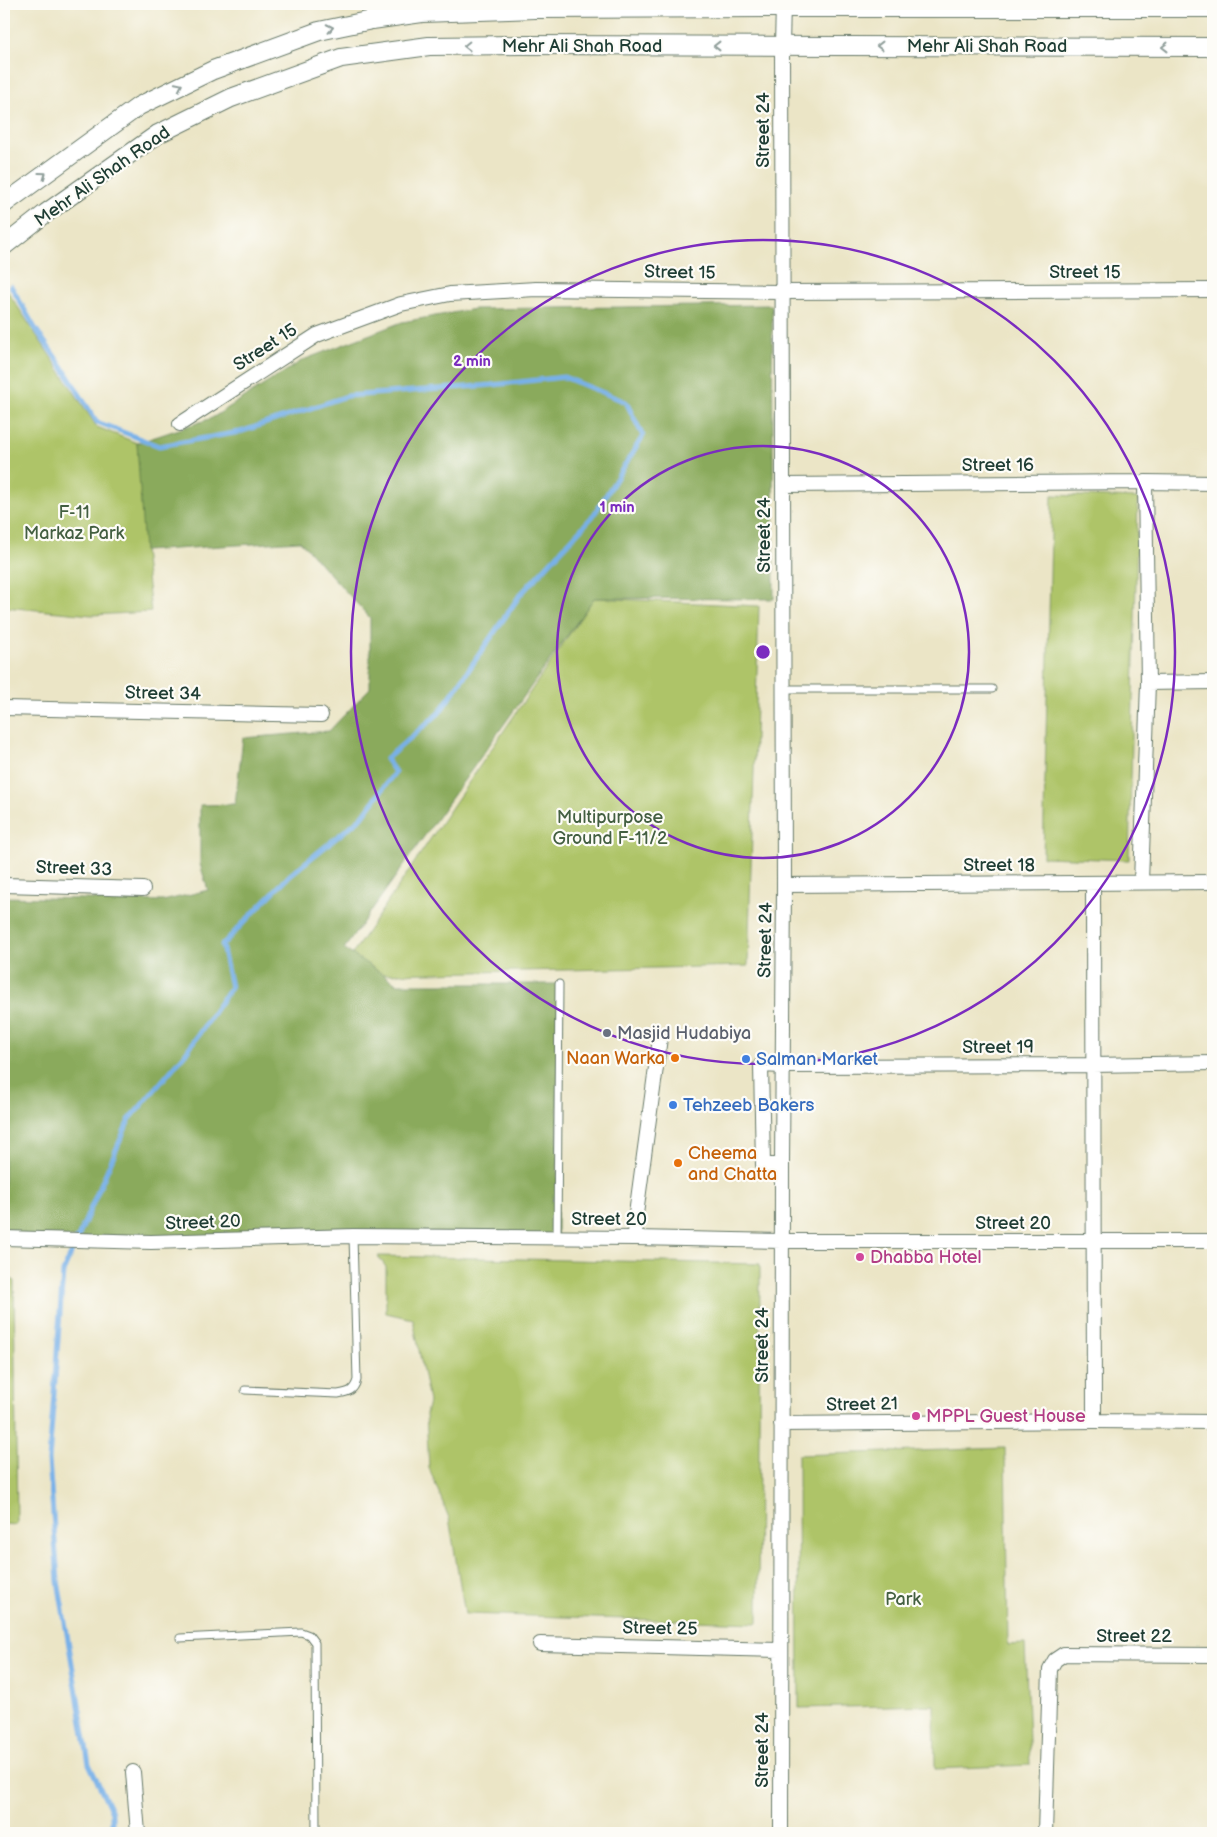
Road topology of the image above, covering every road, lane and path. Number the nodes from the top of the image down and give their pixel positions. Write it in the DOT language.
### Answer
graph roads {
  1 [pos="783,6"];
  2 [pos="1213,8"];
  3 [pos="782,46"];
  4 [pos="1213,47"];
  5 [pos="4,204"];
  6 [pos="4,246"];
  7 [pos="1213,290"];
  8 [pos="783,292"];
  9 [pos="180,424"];
  10 [pos="1145,482"];
  11 [pos="1213,484"];
  12 [pos="783,485"];
  13 [pos="1213,682"];
  14 [pos="1148,683"];
  15 [pos="784,689"];
  16 [pos="992,689"];
  17 [pos="4,708"];
  18 [pos="321,715"];
  19 [pos="1142,882"];
  20 [pos="1213,882"];
  21 [pos="1093,883"];
  22 [pos="4,885"];
  23 [pos="784,885"];
  24 [pos="142,889"];
  25 [pos="559,984"];
  26 [pos="660,1038"];
  27 [pos="1213,1063"];
  28 [pos="1092,1065"];
  29 [pos="782,1066"];
  30 [pos="782,1165"];
  31 [pos="353,1236"];
  32 [pos="4,1238"];
  33 [pos="558,1238"];
  34 [pos="635,1238"];
  35 [pos="782,1241"];
  36 [pos="1213,1241"];
  37 [pos="1093,1242"];
  38 [pos="245,1390"];
  39 [pos="1094,1421"];
  40 [pos="1213,1422"];
  41 [pos="781,1424"];
  42 [pos="180,1638"];
  43 [pos="540,1644"];
  44 [pos="780,1650"];
  45 [pos="1213,1655"];
  46 [pos="133,1772"];
  47 [pos="138,1833"];
  48 [pos="316,1833"];
  49 [pos="781,1833"];
  50 [pos="1045,1833"];
  1 -- 2 [label="street, Mehr Ali Shah Road"];
  1 -- 3 [label="street, Street 24"];
  5 -- 1 [label="street, Mehr Ali Shah Road, one-way"];
  4 -- 3 [label="street, Mehr Ali Shah Road, one-way"];
  3 -- 6 [label="street, Mehr Ali Shah Road, one-way"];
  3 -- 8 [label="street, Street 24"];
  7 -- 8 [label="street, Street 15"];
  8 -- 9 [label="street, Street 15"];
  8 -- 12 [label="street, Street 24"];
  10 -- 11 [label="street, Street 16"];
  10 -- 12 [label="street, Street 16"];
  10 -- 14 [label="street"];
  12 -- 15 [label="street, Street 24"];
  13 -- 14 [label="street"];
  14 -- 19 [label="street"];
  15 -- 16 [label="lane"];
  15 -- 23 [label="street, Street 24"];
  17 -- 18 [label="street, Street 34"];
  19 -- 20 [label="street, Street 18"];
  19 -- 21 [label="street, Street 18"];
  21 -- 23 [label="street, Street 18"];
  21 -- 28 [label="street"];
  22 -- 24 [label="street, Street 33"];
  23 -- 29 [label="street, Street 24"];
  25 -- 33 [label="lane"];
  26 -- 34 [label="street"];
  27 -- 28 [label="street, Street 19"];
  28 -- 29 [label="street, Street 19"];
  28 -- 37 [label="street"];
  29 -- 30 [label="street, Street 24"];
  29 -- 30 [label="street, Street 19"];
  30 -- 35 [label="street, Street 24"];
  31 -- 32 [label="street, Street 20"];
  31 -- 33 [label="street, Street 20"];
  31 -- 38 [label="lane"];
  33 -- 34 [label="street, Street 20"];
  34 -- 35 [label="street, Street 20"];
  35 -- 37 [label="street, Street 20"];
  35 -- 41 [label="street, Street 24"];
  36 -- 37 [label="street, Street 20"];
  37 -- 39 [label="street"];
  39 -- 40 [label="street, Street 21"];
  39 -- 41 [label="street, Street 21"];
  41 -- 44 [label="street, Street 24"];
  42 -- 48 [label="lane"];
  43 -- 44 [label="street, Street 25"];
  44 -- 49 [label="street, Street 24"];
  45 -- 50 [label="street, Street 22"];
  46 -- 47 [label="street"];
}
